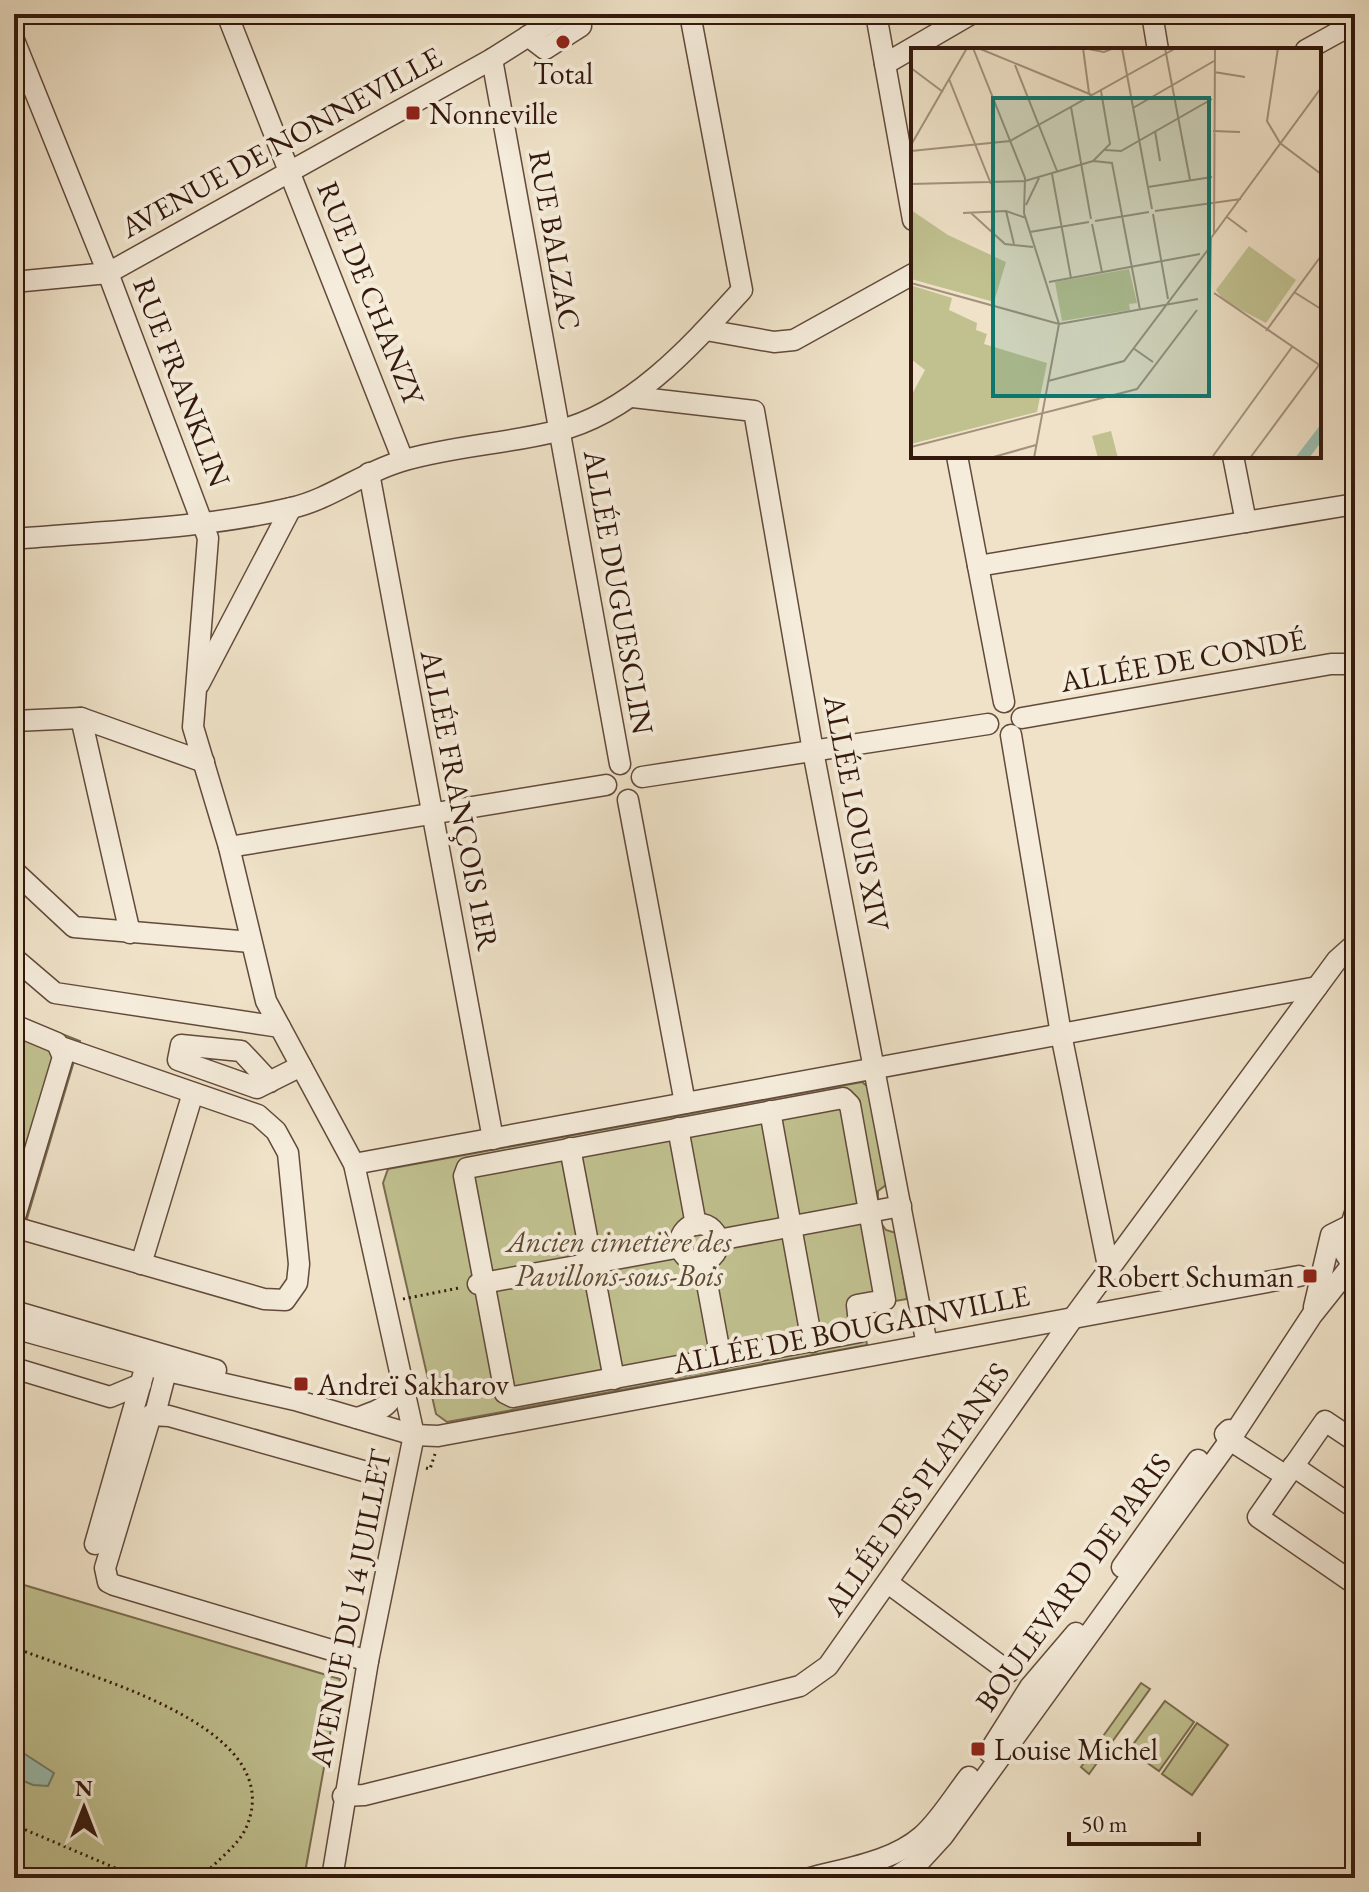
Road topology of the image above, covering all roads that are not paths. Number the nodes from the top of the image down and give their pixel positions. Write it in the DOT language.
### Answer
graph roads {
  1 [pos="227,14"];
  2 [pos="563,14"];
  3 [pos="577,14"];
  4 [pos="690,14"];
  5 [pos="876,14"];
  6 [pos="971,14"];
  7 [pos="1152,14"];
  8 [pos="1355,23"];
  9 [pos="528,36"];
  10 [pos="14,40"];
  11 [pos="913,48"];
  12 [pos="1158,48"];
  13 [pos="1310,48"];
  14 [pos="911,49"];
  15 [pos="492,59"];
  16 [pos="885,64"];
  17 [pos="289,171"];
  18 [pos="911,209"];
  19 [pos="108,273"];
  20 [pos="911,275"];
  21 [pos="14,282"];
  22 [pos="706,330"];
  23 [pos="633,397"];
  24 [pos="560,431"];
  25 [pos="957,458"];
  26 [pos="1233,458"];
  27 [pos="403,460"];
  28 [pos="369,473"];
  29 [pos="1355,504"];
  30 [pos="291,508"];
  31 [pos="1246,522"];
  32 [pos="202,523"];
  33 [pos="14,539"];
  34 [pos="978,566"];
  35 [pos="1355,664"];
  36 [pos="196,687"];
  37 [pos="1004,702"];
  38 [pos="81,718"];
  39 [pos="14,721"];
  40 [pos="988,724"];
  41 [pos="1017,727"];
  42 [pos="813,751"];
  43 [pos="204,762"];
  44 [pos="620,764"];
  45 [pos="642,777"];
  46 [pos="606,785"];
  47 [pos="628,800"];
  48 [pos="432,814"];
  49 [pos="229,847"];
  50 [pos="14,871"];
  51 [pos="130,933"];
  52 [pos="251,942"];
  53 [pos="1355,944"];
  54 [pos="14,958"];
  55 [pos="1317,987"];
  56 [pos="14,1025"];
  57 [pos="280,1027"];
  58 [pos="1061,1034"];
  59 [pos="61,1047"];
  60 [pos="301,1066"];
  61 [pos="875,1068"];
  62 [pos="270,1082"];
  63 [pos="193,1093"];
  64 [pos="685,1103"];
  65 [pos="770,1111"];
  66 [pos="678,1128"];
  67 [pos="493,1139"];
  68 [pos="570,1148"];
  69 [pos="354,1164"];
  70 [pos="901,1206"];
  71 [pos="870,1212"];
  72 [pos="14,1220"];
  73 [pos="1354,1220"];
  74 [pos="696,1225"];
  75 [pos="14,1227"];
  76 [pos="791,1227"];
  77 [pos="718,1240"];
  78 [pos="681,1247"];
  79 [pos="703,1262"];
  80 [pos="592,1263"];
  81 [pos="141,1264"];
  82 [pos="1353,1268"];
  83 [pos="1109,1271"];
  84 [pos="1299,1276"];
  85 [pos="480,1283"];
  86 [pos="1312,1315"];
  87 [pos="1073,1318"];
  88 [pos="15,1327"];
  89 [pos="812,1342"];
  90 [pos="927,1345"];
  91 [pos="1292,1345"];
  92 [pos="721,1359"];
  93 [pos="168,1364"];
  94 [pos="14,1368"];
  95 [pos="400,1373"];
  96 [pos="143,1374"];
  97 [pos="614,1379"];
  98 [pos="1249,1400"];
  99 [pos="155,1414"];
  100 [pos="357,1418"];
  101 [pos="414,1435"];
  102 [pos="1230,1440"];
  103 [pos="1355,1441"];
  104 [pos="1290,1471"];
  105 [pos="367,1472"];
  106 [pos="1355,1508"];
  107 [pos="95,1544"];
  108 [pos="888,1583"];
  109 [pos="1355,1584"];
  110 [pos="368,1661"];
  111 [pos="1009,1672"];
  112 [pos="343,1796"];
  113 [pos="332,1878"];
  114 [pos="810,1878"];
  115 [pos="894,1878"];
  1 -- 17 [label="street, RUE DE CHANZY"];
  2 -- 9 [label="street, AVENUE DE NONNEVILLE"];
  3 -- 9 [label="street"];
  4 -- 22 [label="street"];
  5 -- 16 [label="street"];
  6 -- 11 [label="street"];
  7 -- 12 [label="street"];
  8 -- 13 [label="street"];
  9 -- 15 [label="street, AVENUE DE NONNEVILLE"];
  10 -- 19 [label="street, RUE FRANKLIN"];
  14 -- 16 [label="street"];
  15 -- 17 [label="street, AVENUE DE NONNEVILLE"];
  15 -- 24 [label="street, RUE BALZAC"];
  16 -- 18 [label="street"];
  17 -- 19 [label="street, AVENUE DE NONNEVILLE"];
  17 -- 27 [label="street, RUE DE CHANZY"];
  19 -- 21 [label="street, AVENUE DE NONNEVILLE"];
  19 -- 32 [label="street, RUE FRANKLIN"];
  20 -- 22 [label="street"];
  22 -- 23 [label="street"];
  23 -- 24 [label="street"];
  23 -- 42 [label="street, ALLÉE LOUIS XIV"];
  24 -- 27 [label="street"];
  24 -- 44 [label="street, ALLÉE DUGUESCLIN"];
  25 -- 34 [label="street"];
  26 -- 31 [label="street"];
  27 -- 28 [label="street"];
  28 -- 30 [label="street"];
  28 -- 48 [label="street, ALLÉE FRANÇOIS 1ER"];
  29 -- 31 [label="street"];
  30 -- 32 [label="street"];
  30 -- 36 [label="street"];
  31 -- 34 [label="street"];
  32 -- 33 [label="street"];
  32 -- 36 [label="street, RUE FRANKLIN"];
  34 -- 37 [label="street"];
  35 -- 41 [label="street, ALLÉE DE CONDÉ"];
  36 -- 43 [label="street, RUE FRANKLIN"];
  37 -- 40 [label="street"];
  37 -- 41 [label="street"];
  38 -- 39 [label="street"];
  38 -- 43 [label="street"];
  38 -- 51 [label="street"];
  40 -- 41 [label="street"];
  40 -- 42 [label="street"];
  41 -- 58 [label="street"];
  42 -- 45 [label="street"];
  42 -- 61 [label="street, ALLÉE LOUIS XIV"];
  43 -- 49 [label="street, RUE FRANKLIN"];
  44 -- 45 [label="street"];
  44 -- 46 [label="street"];
  45 -- 47 [label="street"];
  46 -- 47 [label="street"];
  46 -- 48 [label="street"];
  47 -- 64 [label="street"];
  48 -- 49 [label="street"];
  48 -- 67 [label="street, ALLÉE FRANÇOIS 1ER"];
  49 -- 52 [label="street, AVENUE DU 14 JUILLET"];
  50 -- 51 [label="street"];
  51 -- 52 [label="street"];
  52 -- 57 [label="street, AVENUE DU 14 JUILLET"];
  53 -- 55 [label="street, ALLÉE DES PLATANES"];
  54 -- 57 [label="street"];
  55 -- 58 [label="street"];
  55 -- 83 [label="street, ALLÉE DES PLATANES"];
  56 -- 59 [label="street"];
  57 -- 60 [label="street, AVENUE DU 14 JUILLET"];
  58 -- 61 [label="street"];
  58 -- 83 [label="street"];
  59 -- 63 [label="street"];
  59 -- 72 [label="street"];
  60 -- 62 [label="street"];
  60 -- 69 [label="street, AVENUE DU 14 JUILLET"];
  61 -- 64 [label="street"];
  61 -- 70 [label="street, ALLÉE LOUIS XIV"];
  63 -- 81 [label="street"];
  63 -- 81 [label="street"];
  64 -- 67 [label="street"];
  65 -- 66 [label="street"];
  65 -- 71 [label="street"];
  65 -- 76 [label="street"];
  66 -- 68 [label="street"];
  66 -- 74 [label="street"];
  67 -- 69 [label="street"];
  68 -- 80 [label="street"];
  68 -- 85 [label="street"];
  69 -- 95 [label="street, AVENUE DU 14 JUILLET"];
  70 -- 71 [label="street"];
  70 -- 90 [label="street, ALLÉE LOUIS XIV"];
  71 -- 76 [label="street"];
  71 -- 89 [label="street"];
  73 -- 82 [label="street"];
  73 -- 86 [label="street"];
  74 -- 77 [label="street"];
  74 -- 78 [label="street"];
  75 -- 81 [label="street"];
  76 -- 77 [label="street"];
  76 -- 89 [label="street"];
  77 -- 79 [label="street"];
  78 -- 79 [label="street"];
  78 -- 80 [label="street"];
  79 -- 92 [label="street"];
  80 -- 85 [label="street"];
  80 -- 97 [label="street"];
  82 -- 86 [label="street, BOULEVARD DE PARIS"];
  83 -- 87 [label="street, ALLÉE DES PLATANES"];
  84 -- 87 [label="street, ALLÉE DE BOUGAINVILLE"];
  85 -- 97 [label="street"];
  86 -- 91 [label="street, BOULEVARD DE PARIS"];
  87 -- 90 [label="street, ALLÉE DE BOUGAINVILLE"];
  87 -- 108 [label="street, ALLÉE DES PLATANES"];
  88 -- 93 [label="street"];
  88 -- 96 [label="street"];
  89 -- 92 [label="street"];
  90 -- 101 [label="street, ALLÉE DE BOUGAINVILLE"];
  91 -- 98 [label="street, BOULEVARD DE PARIS"];
  91 -- 102 [label="street, BOULEVARD DE PARIS"];
  92 -- 97 [label="street"];
  93 -- 96 [label="street"];
  93 -- 99 [label="street"];
  93 -- 100 [label="street"];
  94 -- 96 [label="street"];
  95 -- 100 [label="street"];
  95 -- 101 [label="street, AVENUE DU 14 JUILLET"];
  96 -- 107 [label="street"];
  98 -- 102 [label="street"];
  98 -- 114 [label="street, BOULEVARD DE PARIS"];
  99 -- 105 [label="street"];
  99 -- 110 [label="street"];
  100 -- 101 [label="street"];
  101 -- 110 [label="street, AVENUE DU 14 JUILLET"];
  102 -- 104 [label="street"];
  102 -- 115 [label="street, BOULEVARD DE PARIS"];
  103 -- 104 [label="street"];
  104 -- 106 [label="street"];
  104 -- 109 [label="street"];
  108 -- 111 [label="street"];
  108 -- 112 [label="street, ALLÉE DES PLATANES"];
  110 -- 112 [label="street, AVENUE DU 14 JUILLET"];
  112 -- 113 [label="street, AVENUE DU 14 JUILLET"];
}
